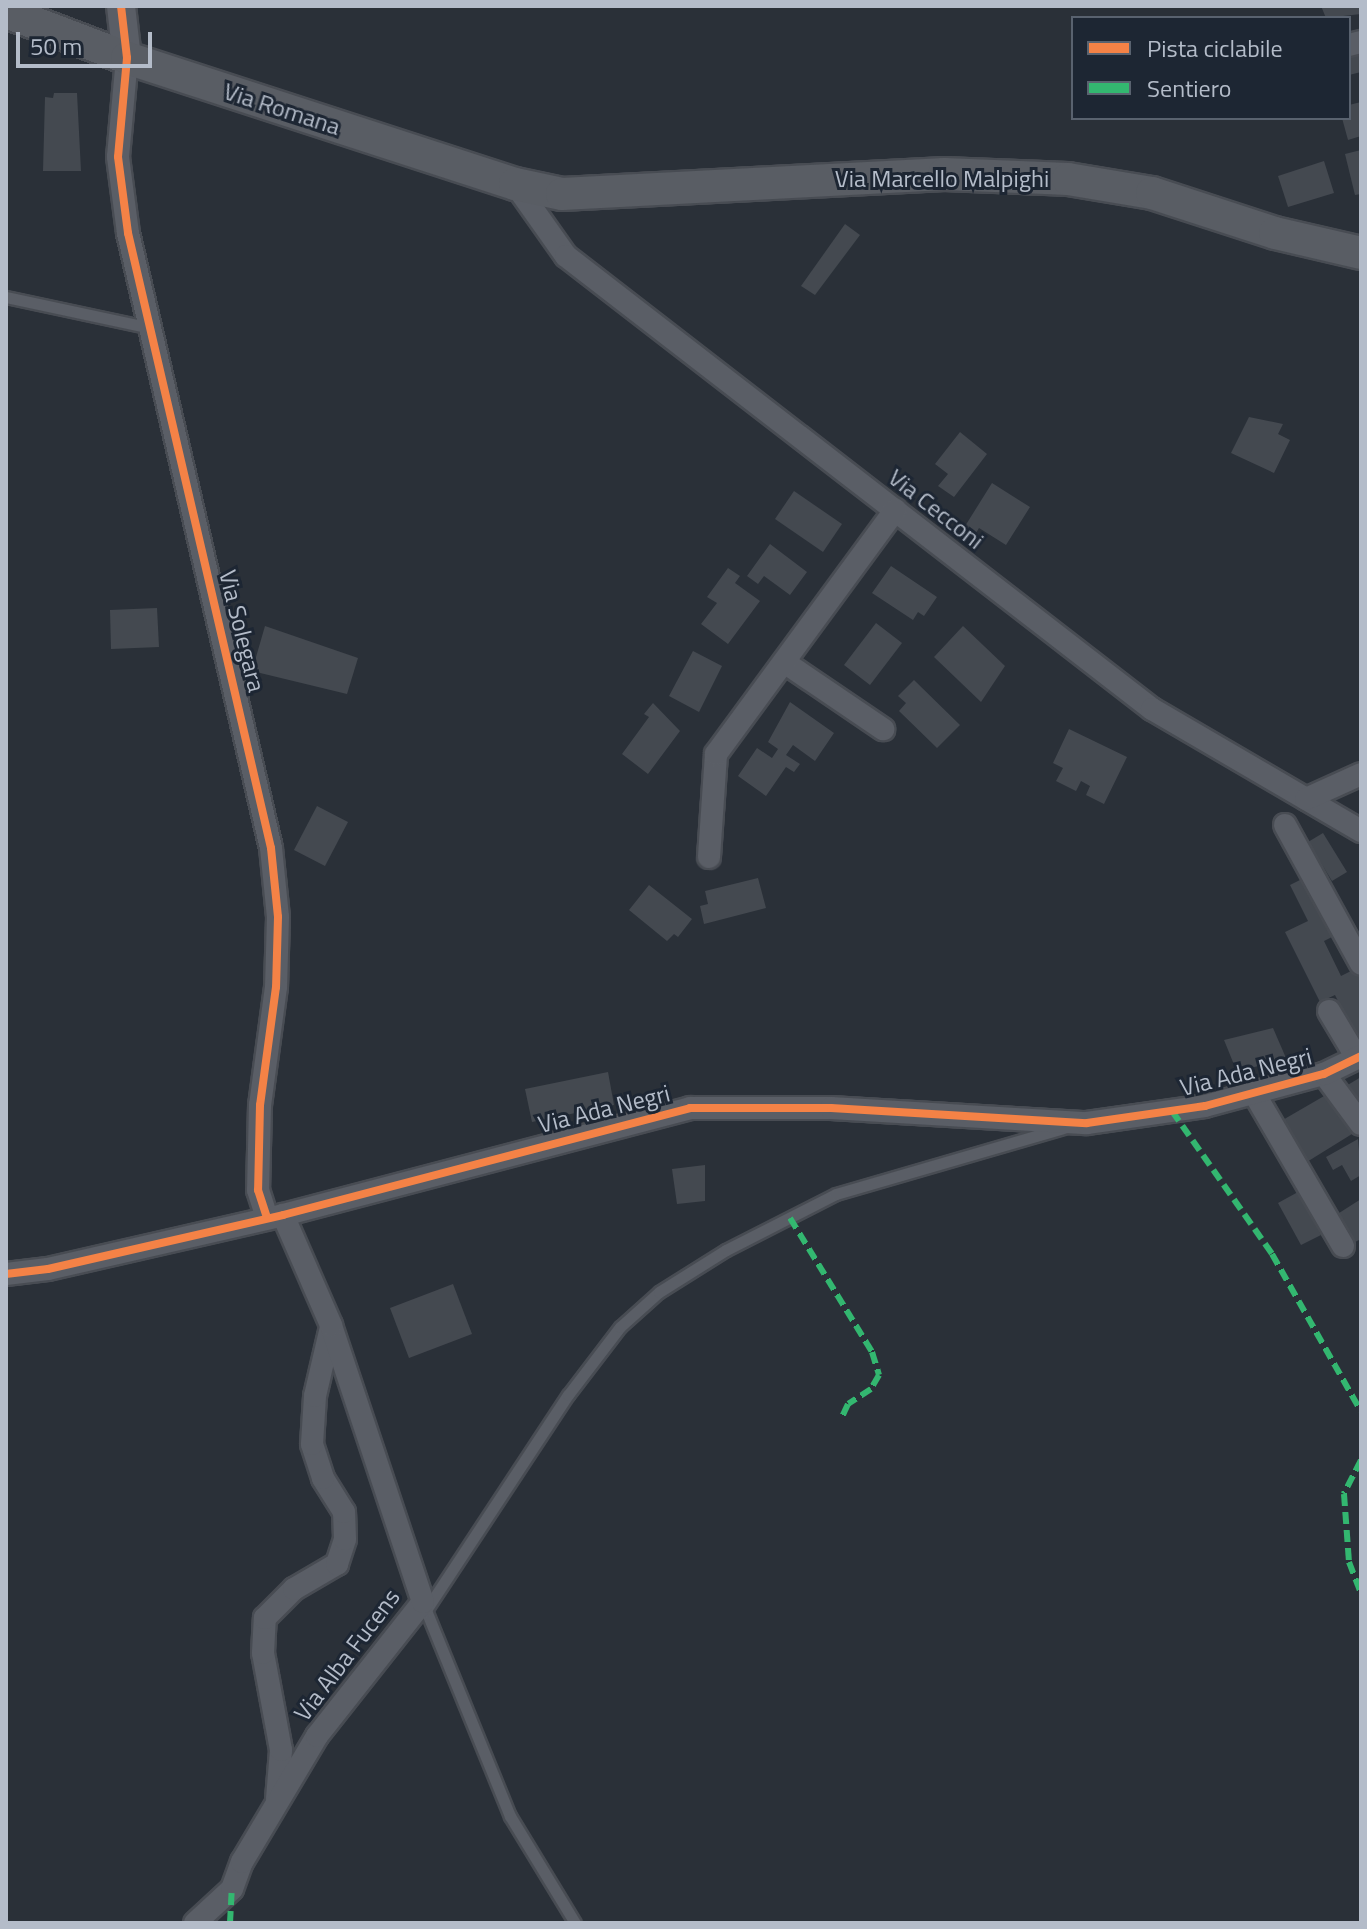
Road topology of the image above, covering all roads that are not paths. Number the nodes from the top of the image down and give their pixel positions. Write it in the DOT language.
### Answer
graph roads {
  1 [pos="121,6"];
  2 [pos="6,12"];
  3 [pos="127,58"];
  4 [pos="515,184"];
  5 [pos="1361,253"];
  6 [pos="6,297"];
  7 [pos="150,328"];
  8 [pos="895,510"];
  9 [pos="784,662"];
  10 [pos="883,729"];
  11 [pos="1361,774"];
  12 [pos="1306,799"];
  13 [pos="1285,825"];
  14 [pos="1361,831"];
  15 [pos="709,857"];
  16 [pos="1361,964"];
  17 [pos="1329,1011"];
  18 [pos="1359,1057"];
  19 [pos="1324,1074"];
  20 [pos="1254,1093"];
  21 [pos="1087,1123"];
  22 [pos="1361,1124"];
  23 [pos="275,1216"];
  24 [pos="1343,1246"];
  25 [pos="6,1274"];
  26 [pos="331,1325"];
  27 [pos="424,1606"];
  28 [pos="276,1804"];
  29 [pos="195,1923"];
  30 [pos="575,1923"];
  1 -- 3 [label="street"];
  2 -- 3 [label="main road, Via Romana"];
  3 -- 4 [label="main road, Via Romana"];
  3 -- 7 [label="street, Via Solegara"];
  4 -- 5 [label="main road, Via Marcello Malpighi"];
  4 -- 8 [label="street, Via Cecconi"];
  6 -- 7 [label="lane"];
  7 -- 23 [label="street, Via Solegara"];
  8 -- 9 [label="street"];
  8 -- 12 [label="street, Via Cecconi"];
  9 -- 10 [label="street"];
  9 -- 15 [label="street"];
  11 -- 12 [label="street"];
  12 -- 14 [label="street, Via Cecconi"];
  13 -- 16 [label="street"];
  17 -- 18 [label="street"];
  18 -- 19 [label="street, Via Ada Negri"];
  19 -- 20 [label="street, Via Ada Negri"];
  19 -- 22 [label="street"];
  20 -- 21 [label="street, Via Ada Negri"];
  20 -- 24 [label="street"];
  21 -- 23 [label="street, Via Ada Negri"];
  21 -- 27 [label="lane"];
  23 -- 25 [label="street, Via Ada Negri"];
  23 -- 26 [label="street, Via Alba Fucens"];
  26 -- 27 [label="street, Via Alba Fucens"];
  26 -- 28 [label="street"];
  27 -- 28 [label="street, Via Alba Fucens"];
  27 -- 30 [label="lane"];
  28 -- 29 [label="street, Via Alba Fucens"];
}
